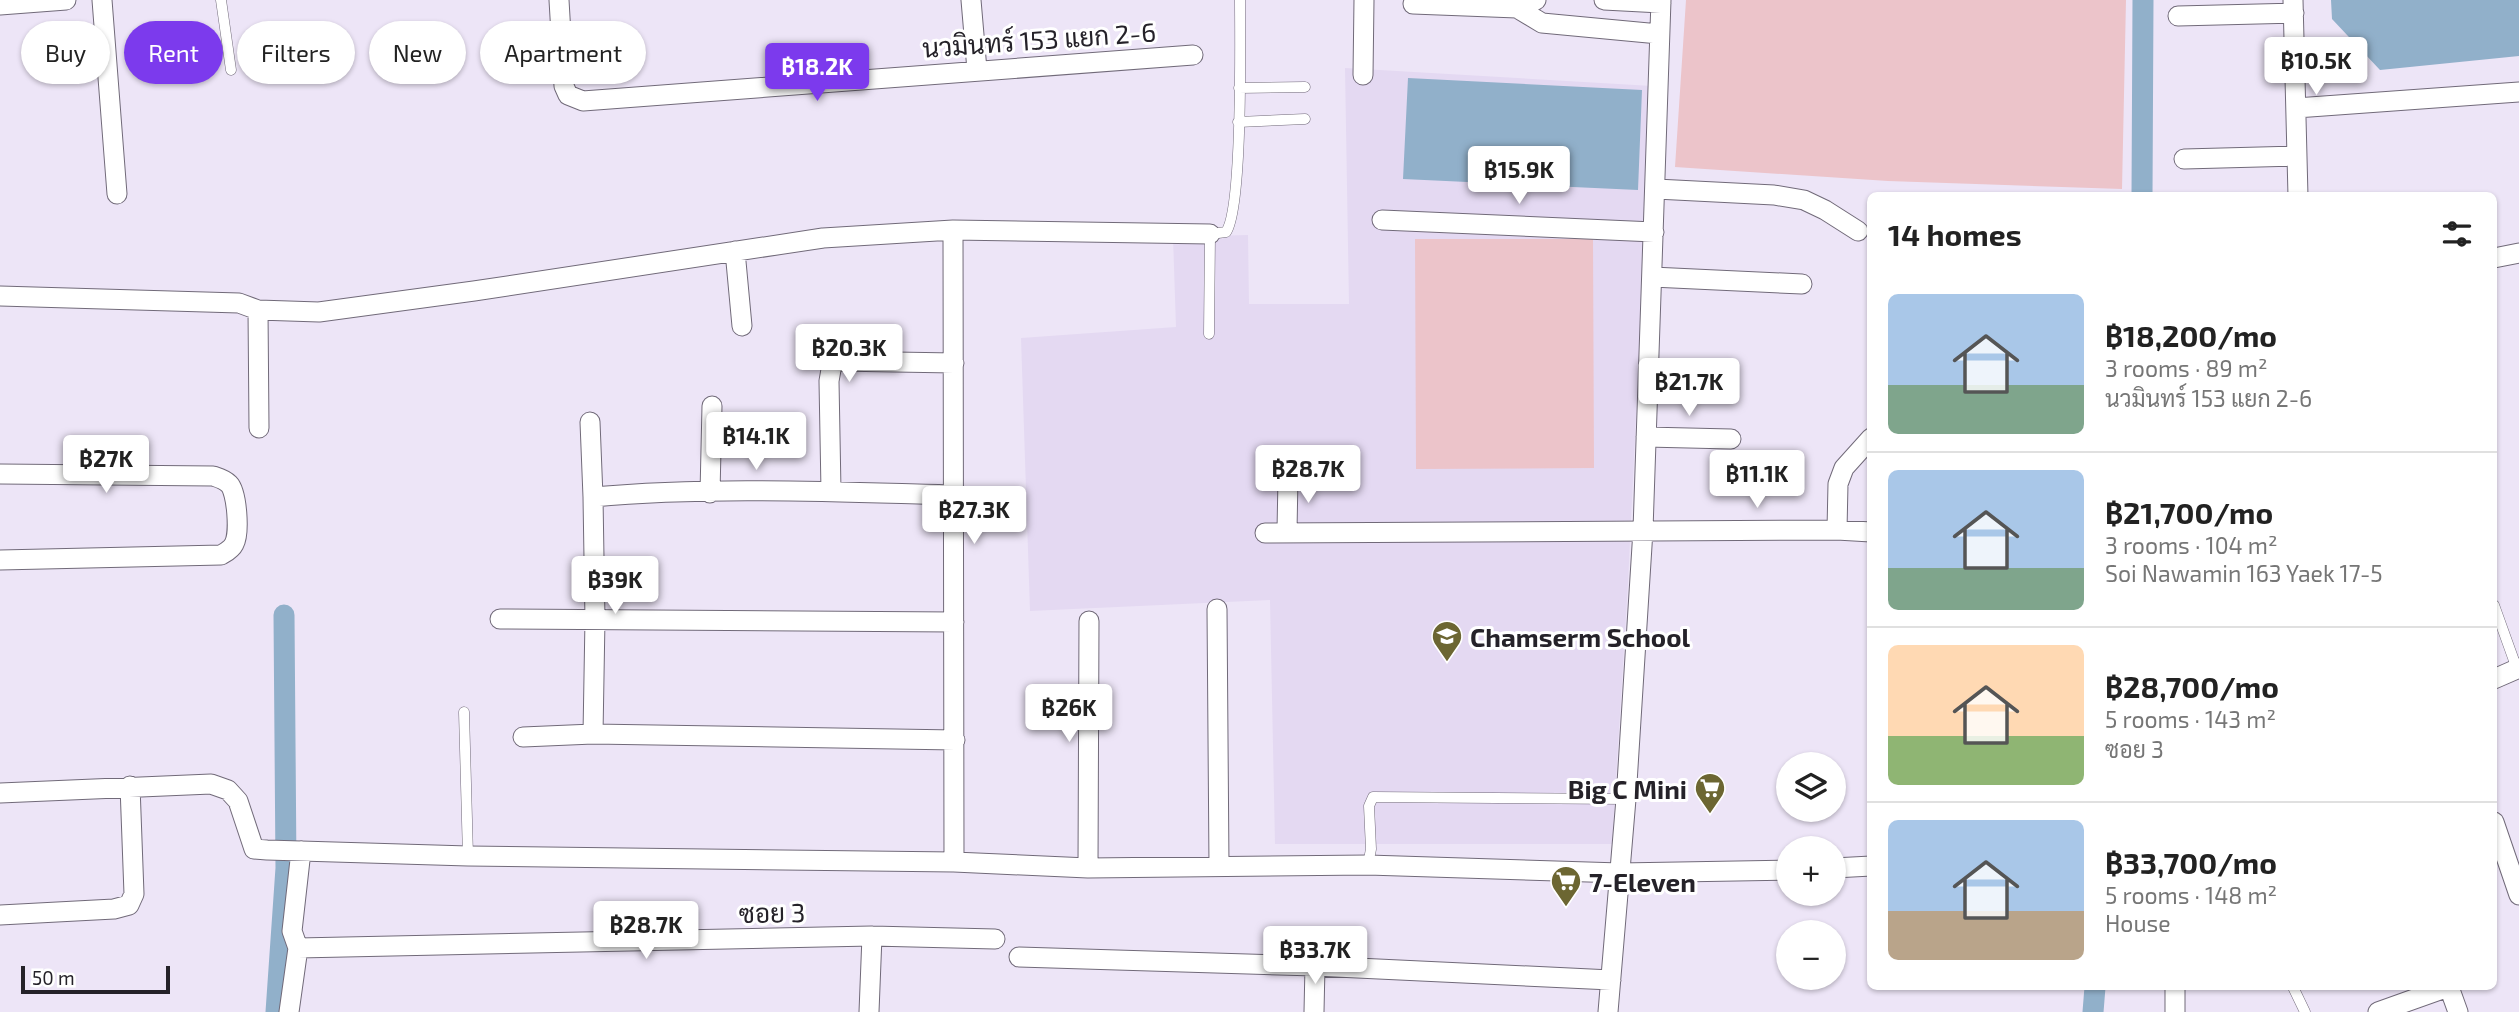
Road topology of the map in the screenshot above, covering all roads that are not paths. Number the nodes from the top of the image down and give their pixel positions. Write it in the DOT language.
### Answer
graph roads {
  1 [pos="66,0"];
  2 [pos="102,0"];
  3 [pos="221,0"];
  4 [pos="559,0"];
  5 [pos="971,0"];
  6 [pos="1240,0"];
  7 [pos="1364,0"];
  8 [pos="1536,0"];
  9 [pos="1543,0"];
  10 [pos="1604,0"];
  11 [pos="1661,2"];
  12 [pos="1413,4"];
  13 [pos="0,5"];
  14 [pos="2293,7"];
  15 [pos="1517,8"];
  16 [pos="2178,16"];
  17 [pos="1542,23"];
  18 [pos="1659,34"];
  19 [pos="1193,55"];
  20 [pos="231,70"];
  21 [pos="976,70"];
  22 [pos="1363,75"];
  23 [pos="1305,87"];
  24 [pos="1239,88"];
  25 [pos="2519,92"];
  26 [pos="2296,108"];
  27 [pos="1305,119"];
  28 [pos="1238,122"];
  29 [pos="2296,156"];
  30 [pos="2184,159"];
  31 [pos="1656,189"];
  32 [pos="2298,192"];
  33 [pos="117,194"];
  34 [pos="1382,220"];
  35 [pos="953,230"];
  36 [pos="1858,231"];
  37 [pos="1654,232"];
  38 [pos="1210,234"];
  39 [pos="735,251"];
  40 [pos="2519,253"];
  41 [pos="2497,257"];
  42 [pos="1652,277"];
  43 [pos="1802,284"];
  44 [pos="0,296"];
  45 [pos="258,310"];
  46 [pos="742,326"];
  47 [pos="1209,334"];
  48 [pos="954,363"];
  49 [pos="712,406"];
  50 [pos="590,422"];
  51 [pos="259,428"];
  52 [pos="1646,437"];
  53 [pos="1731,439"];
  54 [pos="1867,442"];
  55 [pos="0,474"];
  56 [pos="1288,478"];
  57 [pos="831,492"];
  58 [pos="710,493"];
  59 [pos="954,495"];
  60 [pos="593,497"];
  61 [pos="1643,530"];
  62 [pos="1837,530"];
  63 [pos="1287,531"];
  64 [pos="1867,532"];
  65 [pos="1265,533"];
  66 [pos="0,560"];
  67 [pos="1217,609"];
  68 [pos="2497,613"];
  69 [pos="500,619"];
  70 [pos="595,619"];
  71 [pos="1089,621"];
  72 [pos="954,622"];
  73 [pos="2518,668"];
  74 [pos="2497,678"];
  75 [pos="464,712"];
  76 [pos="593,734"];
  77 [pos="523,737"];
  78 [pos="955,740"];
  79 [pos="130,786"];
  80 [pos="0,793"];
  81 [pos="1626,799"];
  82 [pos="2497,831"];
  83 [pos="299,851"];
  84 [pos="468,856"];
  85 [pos="954,862"];
  86 [pos="1368,865"];
  87 [pos="1219,866"];
  88 [pos="1867,866"];
  89 [pos="1846,867"];
  90 [pos="1088,868"];
  91 [pos="1776,870"];
  92 [pos="1620,873"];
  93 [pos="2519,895"];
  94 [pos="0,915"];
  95 [pos="872,936"];
  96 [pos="995,939"];
  97 [pos="298,948"];
  98 [pos="1019,957"];
  99 [pos="1315,966"];
  100 [pos="1611,980"];
  101 [pos="2175,990"];
  102 [pos="2294,990"];
  103 [pos="2440,990"];
  104 [pos="2449,990"];
  105 [pos="289,1012"];
  106 [pos="869,1012"];
  107 [pos="1314,1012"];
  108 [pos="1608,1012"];
  109 [pos="2175,1012"];
  110 [pos="2305,1012"];
  111 [pos="2378,1012"];
  112 [pos="2458,1012"];
  1 -- 13 [label="street"];
  2 -- 33 [label="street"];
  3 -- 20 [label="lane"];
  4 -- 21 [label="street, นวมินทร์ 153 แยก 2-6"];
  5 -- 21 [label="street"];
  6 -- 24 [label="lane"];
  7 -- 22 [label="street"];
  8 -- 15 [label="street"];
  9 -- 17 [label="street"];
  10 -- 11 [label="street"];
  11 -- 18 [label="street"];
  12 -- 15 [label="street"];
  14 -- 16 [label="street"];
  14 -- 26 [label="street"];
  15 -- 17 [label="street"];
  17 -- 18 [label="street"];
  18 -- 31 [label="street"];
  19 -- 21 [label="street, นวมินทร์ 153 แยก 2-6"];
  23 -- 24 [label="lane"];
  24 -- 28 [label="lane"];
  25 -- 26 [label="street"];
  26 -- 29 [label="street"];
  27 -- 28 [label="lane"];
  28 -- 38 [label="lane"];
  29 -- 30 [label="street"];
  29 -- 32 [label="street"];
  31 -- 36 [label="street"];
  31 -- 37 [label="street"];
  34 -- 37 [label="street"];
  35 -- 38 [label="street"];
  35 -- 39 [label="street"];
  35 -- 48 [label="street"];
  37 -- 42 [label="street"];
  38 -- 47 [label="lane"];
  39 -- 45 [label="street"];
  39 -- 46 [label="street"];
  40 -- 41 [label="street"];
  42 -- 43 [label="street"];
  42 -- 52 [label="street"];
  44 -- 45 [label="street"];
  45 -- 51 [label="street"];
  48 -- 57 [label="street"];
  48 -- 59 [label="street"];
  49 -- 58 [label="street"];
  50 -- 60 [label="street"];
  52 -- 53 [label="street"];
  52 -- 61 [label="street"];
  54 -- 62 [label="street"];
  55 -- 66 [label="street"];
  56 -- 63 [label="street"];
  57 -- 58 [label="street"];
  57 -- 59 [label="street"];
  58 -- 60 [label="street"];
  59 -- 72 [label="street"];
  60 -- 70 [label="street"];
  61 -- 62 [label="street"];
  61 -- 63 [label="street"];
  61 -- 81 [label="street"];
  62 -- 64 [label="street"];
  63 -- 65 [label="street"];
  67 -- 87 [label="street"];
  68 -- 73 [label="lane"];
  69 -- 70 [label="street"];
  70 -- 72 [label="street"];
  70 -- 76 [label="street"];
  71 -- 90 [label="street"];
  72 -- 78 [label="street"];
  73 -- 74 [label="street"];
  75 -- 84 [label="lane"];
  76 -- 77 [label="street"];
  76 -- 78 [label="street"];
  78 -- 85 [label="street"];
  79 -- 80 [label="street"];
  79 -- 83 [label="street"];
  79 -- 94 [label="street"];
  81 -- 86 [label="lane"];
  81 -- 92 [label="street"];
  82 -- 93 [label="street"];
  83 -- 84 [label="street"];
  83 -- 97 [label="street"];
  84 -- 85 [label="street"];
  85 -- 90 [label="street"];
  86 -- 87 [label="street"];
  86 -- 92 [label="street"];
  87 -- 90 [label="street"];
  88 -- 89 [label="street"];
  91 -- 92 [label="street"];
  92 -- 100 [label="street"];
  95 -- 96 [label="street, ซอย 3"];
  95 -- 97 [label="street, ซอย 3"];
  95 -- 106 [label="street"];
  97 -- 105 [label="street"];
  98 -- 99 [label="street"];
  99 -- 100 [label="street"];
  99 -- 107 [label="street"];
  100 -- 108 [label="street"];
  101 -- 109 [label="street"];
  102 -- 110 [label="lane"];
  103 -- 111 [label="street"];
  104 -- 112 [label="street"];
}
